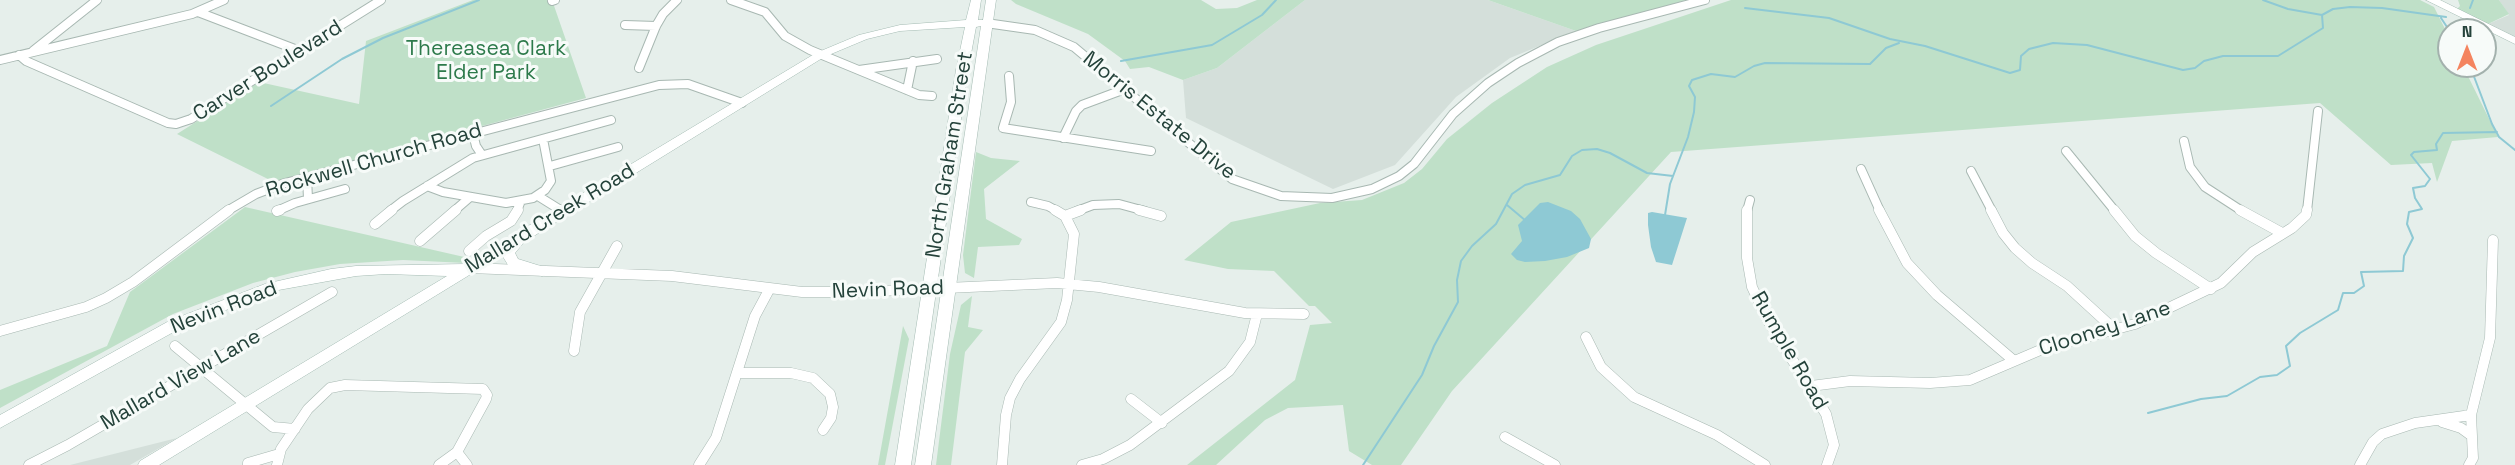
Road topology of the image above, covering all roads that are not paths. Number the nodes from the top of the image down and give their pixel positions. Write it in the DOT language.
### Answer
graph roads {
  1 [pos="97,0"];
  2 [pos="224,0"];
  3 [pos="381,0"];
  4 [pos="677,0"];
  5 [pos="731,0"];
  6 [pos="976,0"];
  7 [pos="991,0"];
  8 [pos="1705,0"];
  9 [pos="2431,0"];
  10 [pos="198,12"];
  11 [pos="971,23"];
  12 [pos="986,24"];
  13 [pos="625,25"];
  14 [pos="656,26"];
  15 [pos="2515,41"];
  16 [pos="300,51"];
  17 [pos="32,52"];
  18 [pos="19,55"];
  19 [pos="820,55"];
  20 [pos="937,59"];
  21 [pos="0,60"];
  22 [pos="913,61"];
  23 [pos="639,68"];
  24 [pos="858,70"];
  25 [pos="1009,76"];
  26 [pos="1125,88"];
  27 [pos="907,90"];
  28 [pos="932,96"];
  29 [pos="742,103"];
  30 [pos="2318,111"];
  31 [pos="610,120"];
  32 [pos="473,134"];
  33 [pos="1063,138"];
  34 [pos="543,139"];
  35 [pos="2184,141"];
  36 [pos="618,147"];
  37 [pos="1152,151"];
  38 [pos="2066,151"];
  39 [pos="482,155"];
  40 [pos="550,166"];
  41 [pos="1860,169"];
  42 [pos="1971,171"];
  43 [pos="307,177"];
  44 [pos="427,186"];
  45 [pos="345,189"];
  46 [pos="538,196"];
  47 [pos="469,198"];
  48 [pos="308,200"];
  49 [pos="1750,200"];
  50 [pos="520,202"];
  51 [pos="1031,202"];
  52 [pos="277,211"];
  53 [pos="563,212"];
  54 [pos="1065,216"];
  55 [pos="1161,216"];
  56 [pos="375,224"];
  57 [pos="527,234"];
  58 [pos="2282,234"];
  59 [pos="2493,240"];
  60 [pos="420,241"];
  61 [pos="617,246"];
  62 [pos="469,251"];
  63 [pos="470,268"];
  64 [pos="422,270"];
  65 [pos="542,271"];
  66 [pos="601,273"];
  67 [pos="1069,284"];
  68 [pos="438,287"];
  69 [pos="950,287"];
  70 [pos="770,288"];
  71 [pos="929,289"];
  72 [pos="2211,289"];
  73 [pos="332,292"];
  74 [pos="1257,314"];
  75 [pos="1304,314"];
  76 [pos="2114,329"];
  77 [pos="0,331"];
  78 [pos="1586,337"];
  79 [pos="175,346"];
  80 [pos="574,351"];
  81 [pos="2013,360"];
  82 [pos="202,368"];
  83 [pos="737,373"];
  84 [pos="1811,386"];
  85 [pos="1131,399"];
  86 [pos="245,406"];
  87 [pos="0,414"];
  88 [pos="2471,415"];
  89 [pos="2434,421"];
  90 [pos="0,422"];
  91 [pos="1162,423"];
  92 [pos="295,429"];
  93 [pos="823,430"];
  94 [pos="2472,436"];
  95 [pos="1505,437"];
  96 [pos="457,452"];
  97 [pos="278,460"];
  98 [pos="29,465"];
  99 [pos="146,465"];
  100 [pos="248,465"];
  101 [pos="439,465"];
  102 [pos="467,465"];
  103 [pos="699,465"];
  104 [pos="903,465"];
  105 [pos="923,465"];
  106 [pos="1002,465"];
  107 [pos="1082,465"];
  108 [pos="1554,465"];
  109 [pos="1765,465"];
  110 [pos="1827,465"];
  111 [pos="2360,465"];
  112 [pos="2469,465"];
  1 -- 17 [label="street"];
  2 -- 10 [label="street"];
  3 -- 16 [label="street, Carver Boulevard"];
  4 -- 14 [label="street"];
  5 -- 19 [label="street"];
  6 -- 11 [label="main road"];
  7 -- 12 [label="main road"];
  8 -- 26 [label="street, Morris Estate Drive"];
  9 -- 15 [label="main road"];
  10 -- 16 [label="street"];
  10 -- 17 [label="street"];
  11 -- 12 [label="main road, Mallard Creek Road"];
  11 -- 19 [label="main road, Mallard Creek Road"];
  11 -- 71 [label="main road, North Graham Street"];
  12 -- 26 [label="street, Morris Estate Drive"];
  12 -- 69 [label="main road, North Graham Street"];
  13 -- 14 [label="street"];
  14 -- 23 [label="street"];
  16 -- 18 [label="street, Carver Boulevard"];
  17 -- 18 [label="street"];
  18 -- 21 [label="street"];
  19 -- 24 [label="street"];
  19 -- 29 [label="main road, Mallard Creek Road"];
  20 -- 22 [label="street"];
  22 -- 24 [label="street"];
  22 -- 27 [label="street"];
  24 -- 27 [label="street"];
  25 -- 33 [label="street"];
  26 -- 33 [label="street"];
  27 -- 28 [label="street"];
  29 -- 32 [label="street, Rockwell Church Road"];
  29 -- 53 [label="main road, Mallard Creek Road"];
  30 -- 58 [label="street, Clooney Lane"];
  31 -- 34 [label="street"];
  32 -- 39 [label="street"];
  32 -- 43 [label="street, Rockwell Church Road"];
  33 -- 37 [label="street"];
  34 -- 39 [label="street"];
  34 -- 40 [label="street"];
  35 -- 58 [label="street"];
  36 -- 40 [label="street"];
  38 -- 72 [label="street"];
  39 -- 44 [label="street"];
  40 -- 46 [label="street"];
  41 -- 81 [label="street"];
  42 -- 76 [label="street"];
  43 -- 48 [label="street"];
  43 -- 77 [label="street, Rockwell Church Road"];
  44 -- 47 [label="street"];
  44 -- 56 [label="street"];
  45 -- 48 [label="street"];
  46 -- 50 [label="street"];
  46 -- 53 [label="street"];
  47 -- 50 [label="street"];
  47 -- 60 [label="street"];
  48 -- 52 [label="street"];
  49 -- 84 [label="street, Rumple Road"];
  50 -- 62 [label="street"];
  51 -- 54 [label="street"];
  53 -- 57 [label="main road, Mallard Creek Road"];
  54 -- 55 [label="street"];
  54 -- 67 [label="street"];
  57 -- 63 [label="main road, Mallard Creek Road"];
  57 -- 65 [label="main road"];
  58 -- 72 [label="street, Clooney Lane"];
  59 -- 88 [label="street"];
  61 -- 66 [label="street"];
  63 -- 64 [label="main road, Nevin Road"];
  63 -- 65 [label="street, Nevin Road"];
  63 -- 68 [label="main road, Mallard Creek Road"];
  63 -- 87 [label="main road, Nevin Road"];
  64 -- 68 [label="main road"];
  64 -- 90 [label="main road, Nevin Road"];
  65 -- 66 [label="street, Nevin Road"];
  66 -- 70 [label="street, Nevin Road"];
  66 -- 80 [label="street"];
  67 -- 69 [label="street, Nevin Road"];
  67 -- 74 [label="street, Nevin Road"];
  67 -- 106 [label="street"];
  68 -- 86 [label="main road, Mallard Creek Road"];
  69 -- 71 [label="street, Nevin Road"];
  69 -- 105 [label="main road, North Graham Street"];
  70 -- 71 [label="street, Nevin Road"];
  70 -- 83 [label="street"];
  71 -- 104 [label="main road, North Graham Street"];
  72 -- 76 [label="street, Clooney Lane"];
  73 -- 82 [label="street, Mallard View Lane"];
  74 -- 75 [label="street, Nevin Road"];
  74 -- 91 [label="street"];
  76 -- 81 [label="street, Clooney Lane"];
  78 -- 109 [label="street"];
  79 -- 82 [label="street"];
  81 -- 84 [label="street, Clooney Lane"];
  82 -- 86 [label="street"];
  82 -- 98 [label="street, Mallard View Lane"];
  83 -- 93 [label="street"];
  83 -- 103 [label="street"];
  84 -- 110 [label="street, Rumple Road"];
  85 -- 91 [label="street"];
  86 -- 92 [label="street"];
  86 -- 99 [label="main road, Mallard Creek Road"];
  88 -- 89 [label="street"];
  88 -- 94 [label="street"];
  89 -- 94 [label="street"];
  89 -- 111 [label="street"];
  91 -- 107 [label="street"];
  92 -- 96 [label="street"];
  92 -- 97 [label="street"];
  94 -- 112 [label="street"];
  95 -- 108 [label="street"];
  96 -- 101 [label="street"];
  96 -- 102 [label="street"];
  97 -- 100 [label="street"];
}
